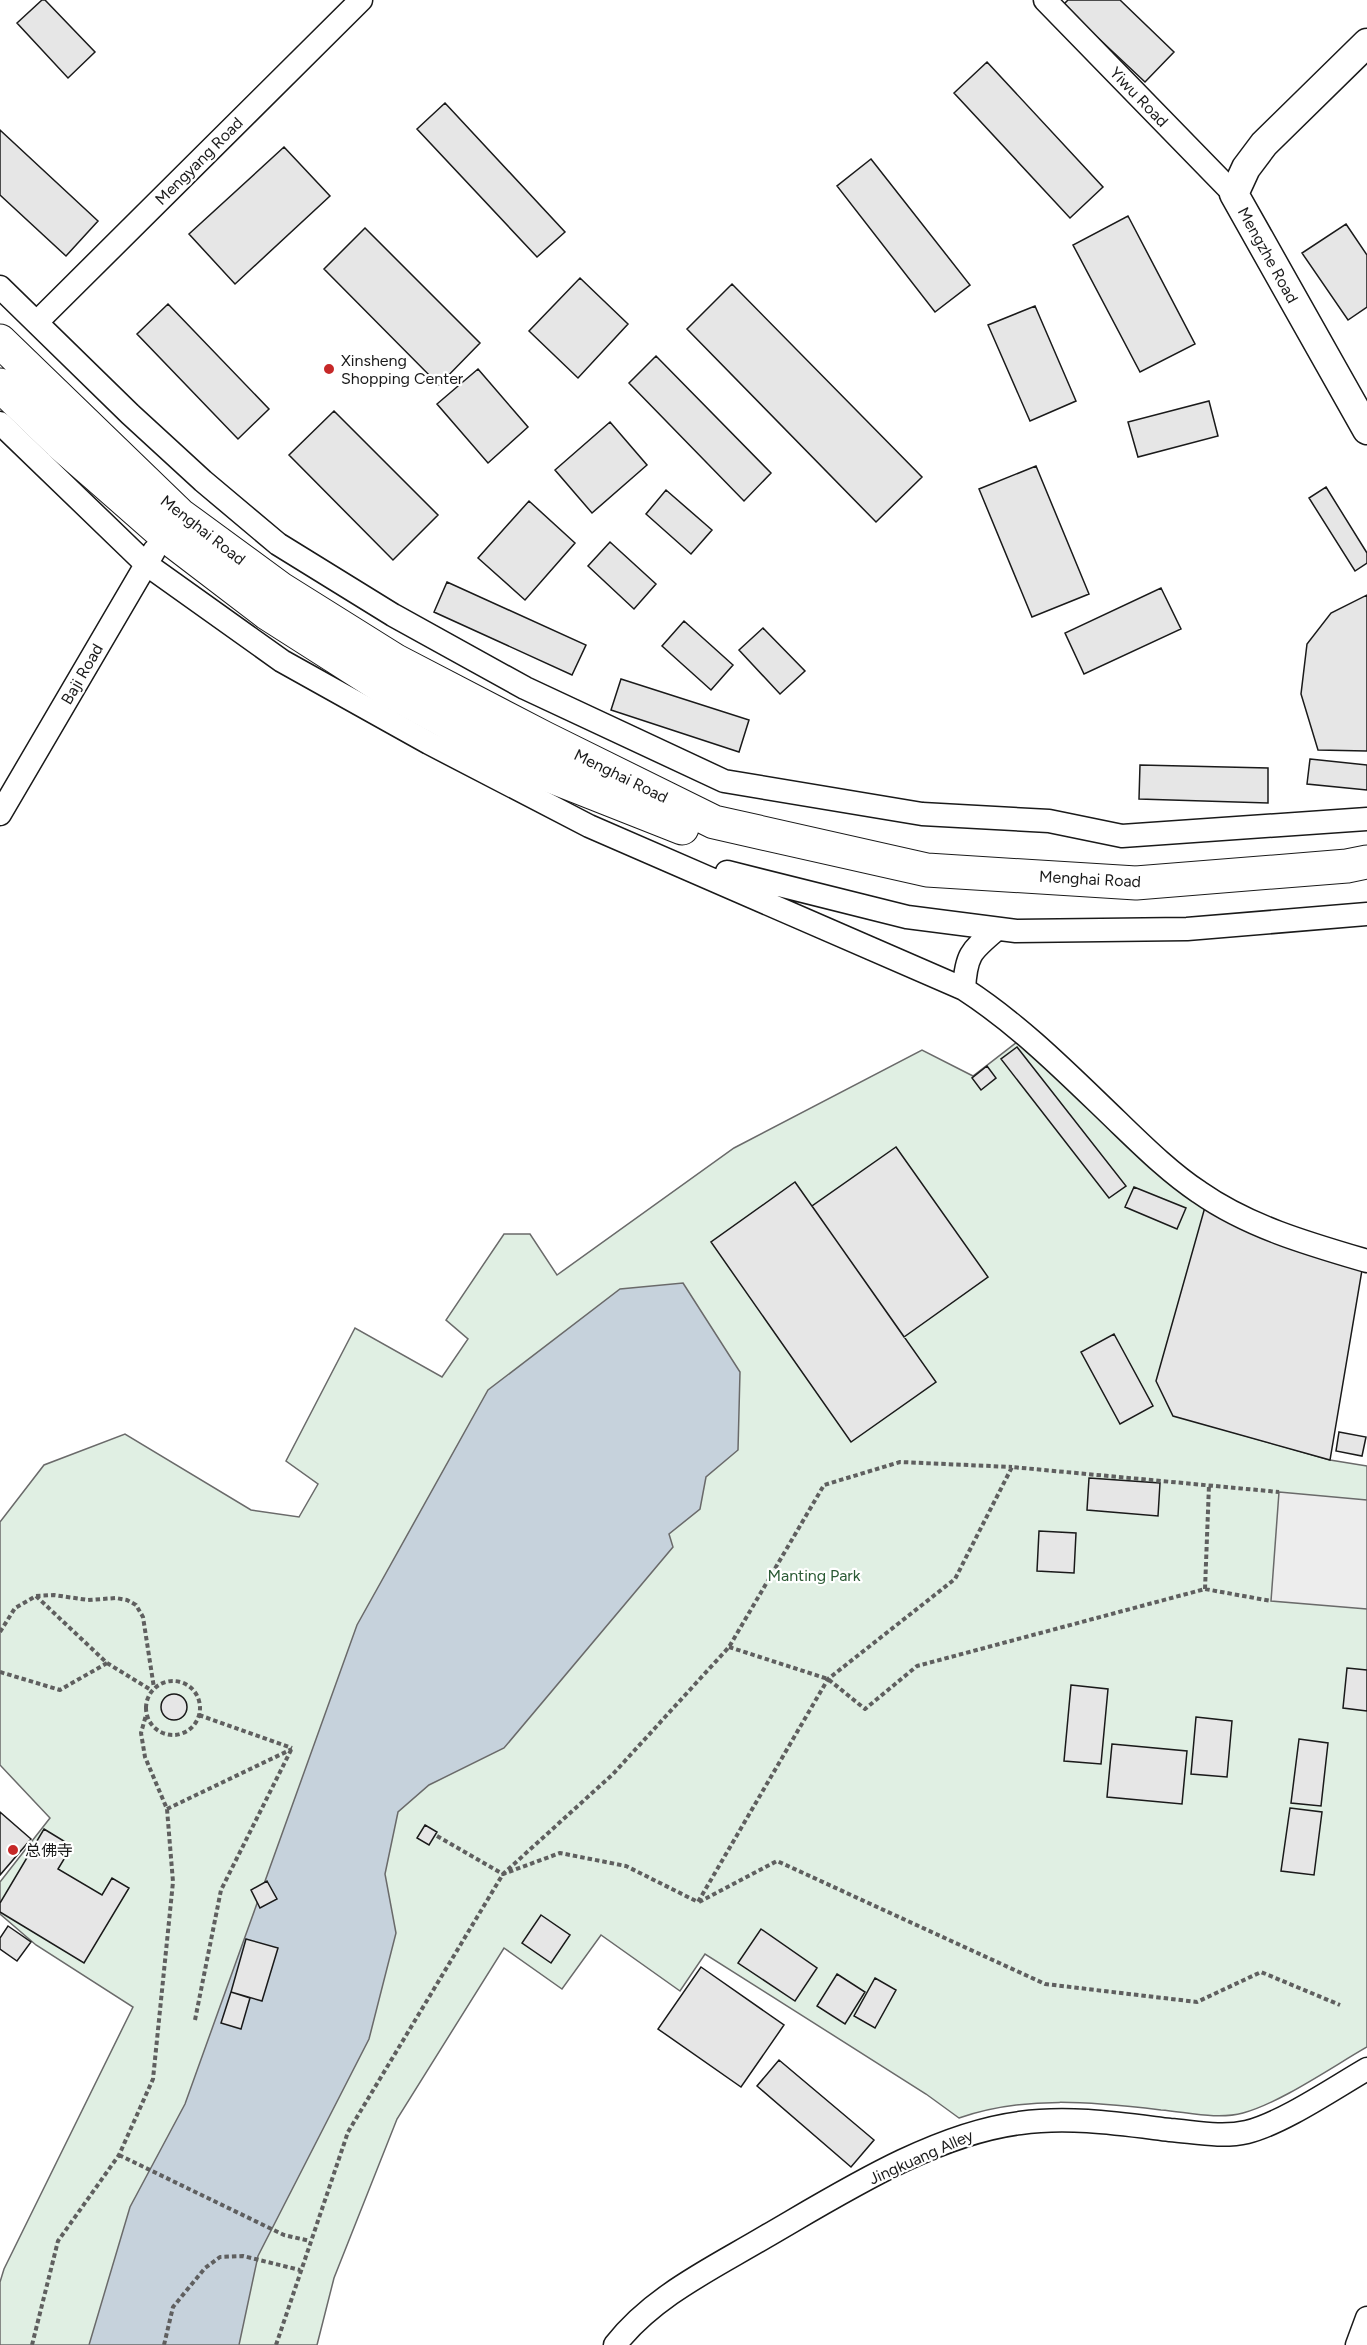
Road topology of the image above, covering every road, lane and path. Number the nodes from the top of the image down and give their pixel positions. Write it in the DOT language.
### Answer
graph roads {
  1 [pos="361,0"];
  2 [pos="1045,0"];
  3 [pos="1367,43"];
  4 [pos="1234,194"];
  5 [pos="0,287"];
  6 [pos="37,322"];
  7 [pos="0,341"];
  8 [pos="0,385"];
  9 [pos="0,423"];
  10 [pos="1367,430"];
  11 [pos="203,481"];
  12 [pos="172,525"];
  13 [pos="146,564"];
  14 [pos="603,796"];
  15 [pos="0,814"];
  16 [pos="1367,819"];
  17 [pos="589,826"];
  18 [pos="1367,862"];
  19 [pos="1367,883"];
  20 [pos="1367,914"];
  21 [pos="997,929"];
  22 [pos="964,989"];
  23 [pos="1367,1261"];
  24 [pos="1012,1467"];
  25 [pos="1209,1485"];
  26 [pos="1280,1492"];
  27 [pos="1205,1589"];
  28 [pos="36,1596"];
  29 [pos="1271,1601"];
  30 [pos="0,1632"];
  31 [pos="729,1647"];
  32 [pos="107,1663"];
  33 [pos="0,1672"];
  34 [pos="828,1679"];
  35 [pos="153,1689"];
  36 [pos="146,1715"];
  37 [pos="199,1715"];
  38 [pos="292,1748"];
  39 [pos="167,1809"];
  40 [pos="437,1836"];
  41 [pos="503,1874"];
  42 [pos="698,1902"];
  43 [pos="1340,2005"];
  44 [pos="195,2020"];
  45 [pos="1367,2069"];
  46 [pos="119,2155"];
  47 [pos="310,2241"];
  48 [pos="300,2270"];
  49 [pos="1367,2318"];
  50 [pos="32,2345"];
  51 [pos="164,2345"];
  52 [pos="276,2345"];
  53 [pos="615,2345"];
  54 [pos="1356,2345"];
  1 -- 6 [label="street, Mengyang Road"];
  2 -- 4 [label="street, Yiwu Road"];
  3 -- 4 [label="main road, Mengzhe Road"];
  4 -- 10 [label="main road, Mengzhe Road"];
  5 -- 6 [label="street"];
  6 -- 11 [label="street"];
  7 -- 12 [label="highway, Menghai Road"];
  8 -- 12 [label="highway, Menghai Road"];
  9 -- 13 [label="street"];
  11 -- 12 [label="street, Baji Road"];
  11 -- 16 [label="street"];
  12 -- 13 [label="street, Baji Road"];
  12 -- 14 [label="highway, Menghai Road"];
  12 -- 18 [label="highway, Menghai Road"];
  13 -- 15 [label="street, Baji Road"];
  13 -- 17 [label="street"];
  14 -- 17 [label="street"];
  14 -- 19 [label="highway, Menghai Road"];
  17 -- 21 [label="street"];
  17 -- 22 [label="street"];
  20 -- 21 [label="street"];
  21 -- 22 [label="street"];
  22 -- 23 [label="street"];
  24 -- 25 [label="path"];
  24 -- 31 [label="path"];
  24 -- 34 [label="path"];
  25 -- 26 [label="path"];
  25 -- 27 [label="path"];
  27 -- 29 [label="path"];
  27 -- 34 [label="path"];
  28 -- 30 [label="path"];
  28 -- 32 [label="path"];
  28 -- 35 [label="path"];
  31 -- 34 [label="path"];
  31 -- 41 [label="path"];
  32 -- 33 [label="path"];
  32 -- 35 [label="path"];
  34 -- 42 [label="path"];
  35 -- 36 [label="path"];
  35 -- 37 [label="path"];
  36 -- 37 [label="path"];
  36 -- 39 [label="path"];
  37 -- 38 [label="path"];
  38 -- 39 [label="path"];
  38 -- 44 [label="path"];
  39 -- 46 [label="path"];
  40 -- 41 [label="path"];
  41 -- 42 [label="path"];
  41 -- 47 [label="path"];
  42 -- 43 [label="path"];
  45 -- 53 [label="street, Jingkuang Alley"];
  46 -- 47 [label="path"];
  46 -- 50 [label="path"];
  47 -- 48 [label="path"];
  48 -- 51 [label="path"];
  48 -- 52 [label="path"];
  49 -- 54 [label="street"];
}
